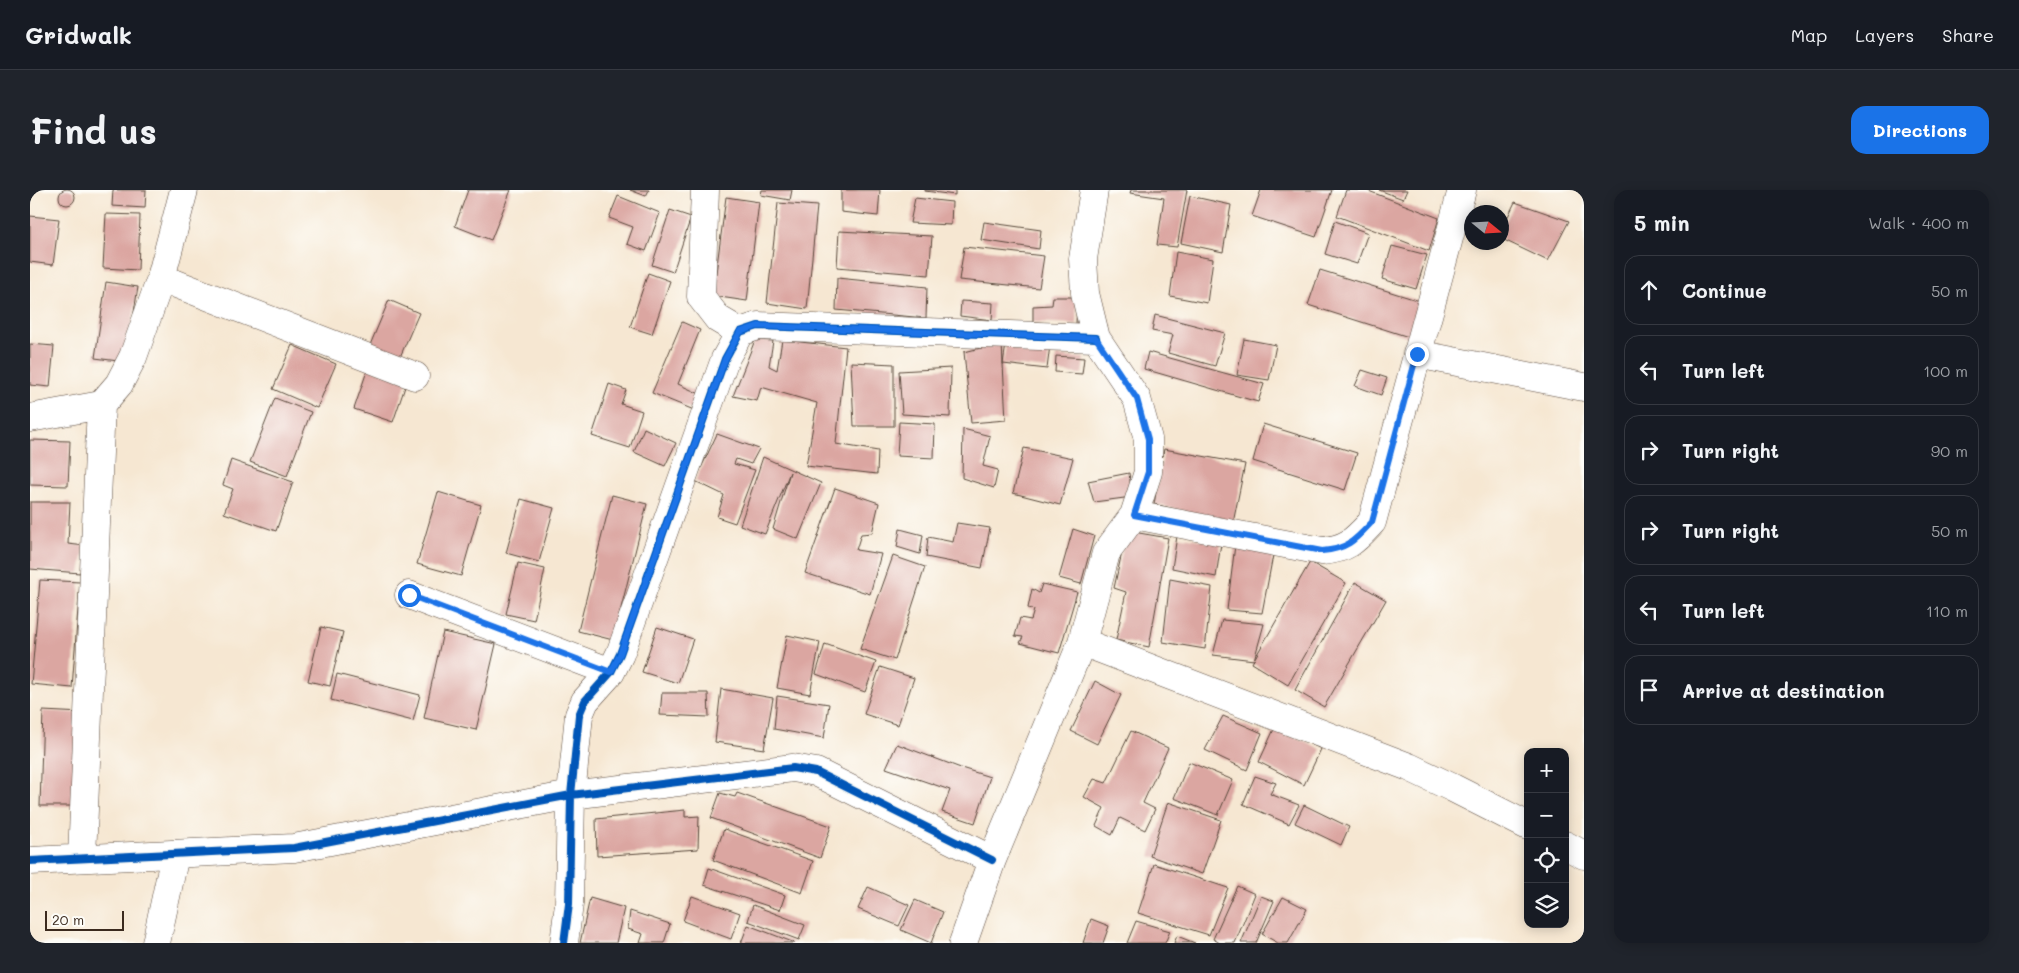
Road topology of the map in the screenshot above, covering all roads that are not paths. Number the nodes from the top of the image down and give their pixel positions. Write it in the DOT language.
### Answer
graph roads {
  1 [pos="184,190"];
  2 [pos="705,190"];
  3 [pos="1094,190"];
  4 [pos="1462,190"];
  5 [pos="161,278"];
  6 [pos="740,332"];
  7 [pos="1096,338"];
  8 [pos="1417,354"];
  9 [pos="415,376"];
  10 [pos="1584,387"];
  11 [pos="102,405"];
  12 [pos="30,418"];
  13 [pos="1134,515"];
  14 [pos="409,595"];
  15 [pos="1082,642"];
  16 [pos="611,672"];
  17 [pos="571,795"];
  18 [pos="1524,824"];
  19 [pos="1569,847"];
  20 [pos="175,855"];
  21 [pos="1584,855"];
  22 [pos="82,857"];
  23 [pos="30,860"];
  24 [pos="992,860"];
  25 [pos="156,943"];
  26 [pos="564,943"];
  27 [pos="962,943"];
  1 -- 5 [label="street"];
  2 -- 6 [label="street"];
  3 -- 7 [label="street"];
  4 -- 8 [label="street"];
  5 -- 9 [label="street"];
  5 -- 11 [label="street"];
  6 -- 7 [label="street"];
  6 -- 16 [label="street"];
  7 -- 13 [label="street"];
  8 -- 10 [label="street"];
  8 -- 13 [label="street"];
  11 -- 12 [label="street"];
  11 -- 22 [label="street"];
  13 -- 15 [label="street"];
  14 -- 16 [label="street"];
  15 -- 18 [label="street"];
  15 -- 24 [label="street"];
  16 -- 17 [label="street"];
  17 -- 20 [label="street"];
  17 -- 24 [label="street"];
  17 -- 26 [label="street"];
  19 -- 21 [label="street"];
  20 -- 22 [label="street"];
  20 -- 25 [label="street"];
  22 -- 23 [label="street"];
  24 -- 27 [label="street"];
}
